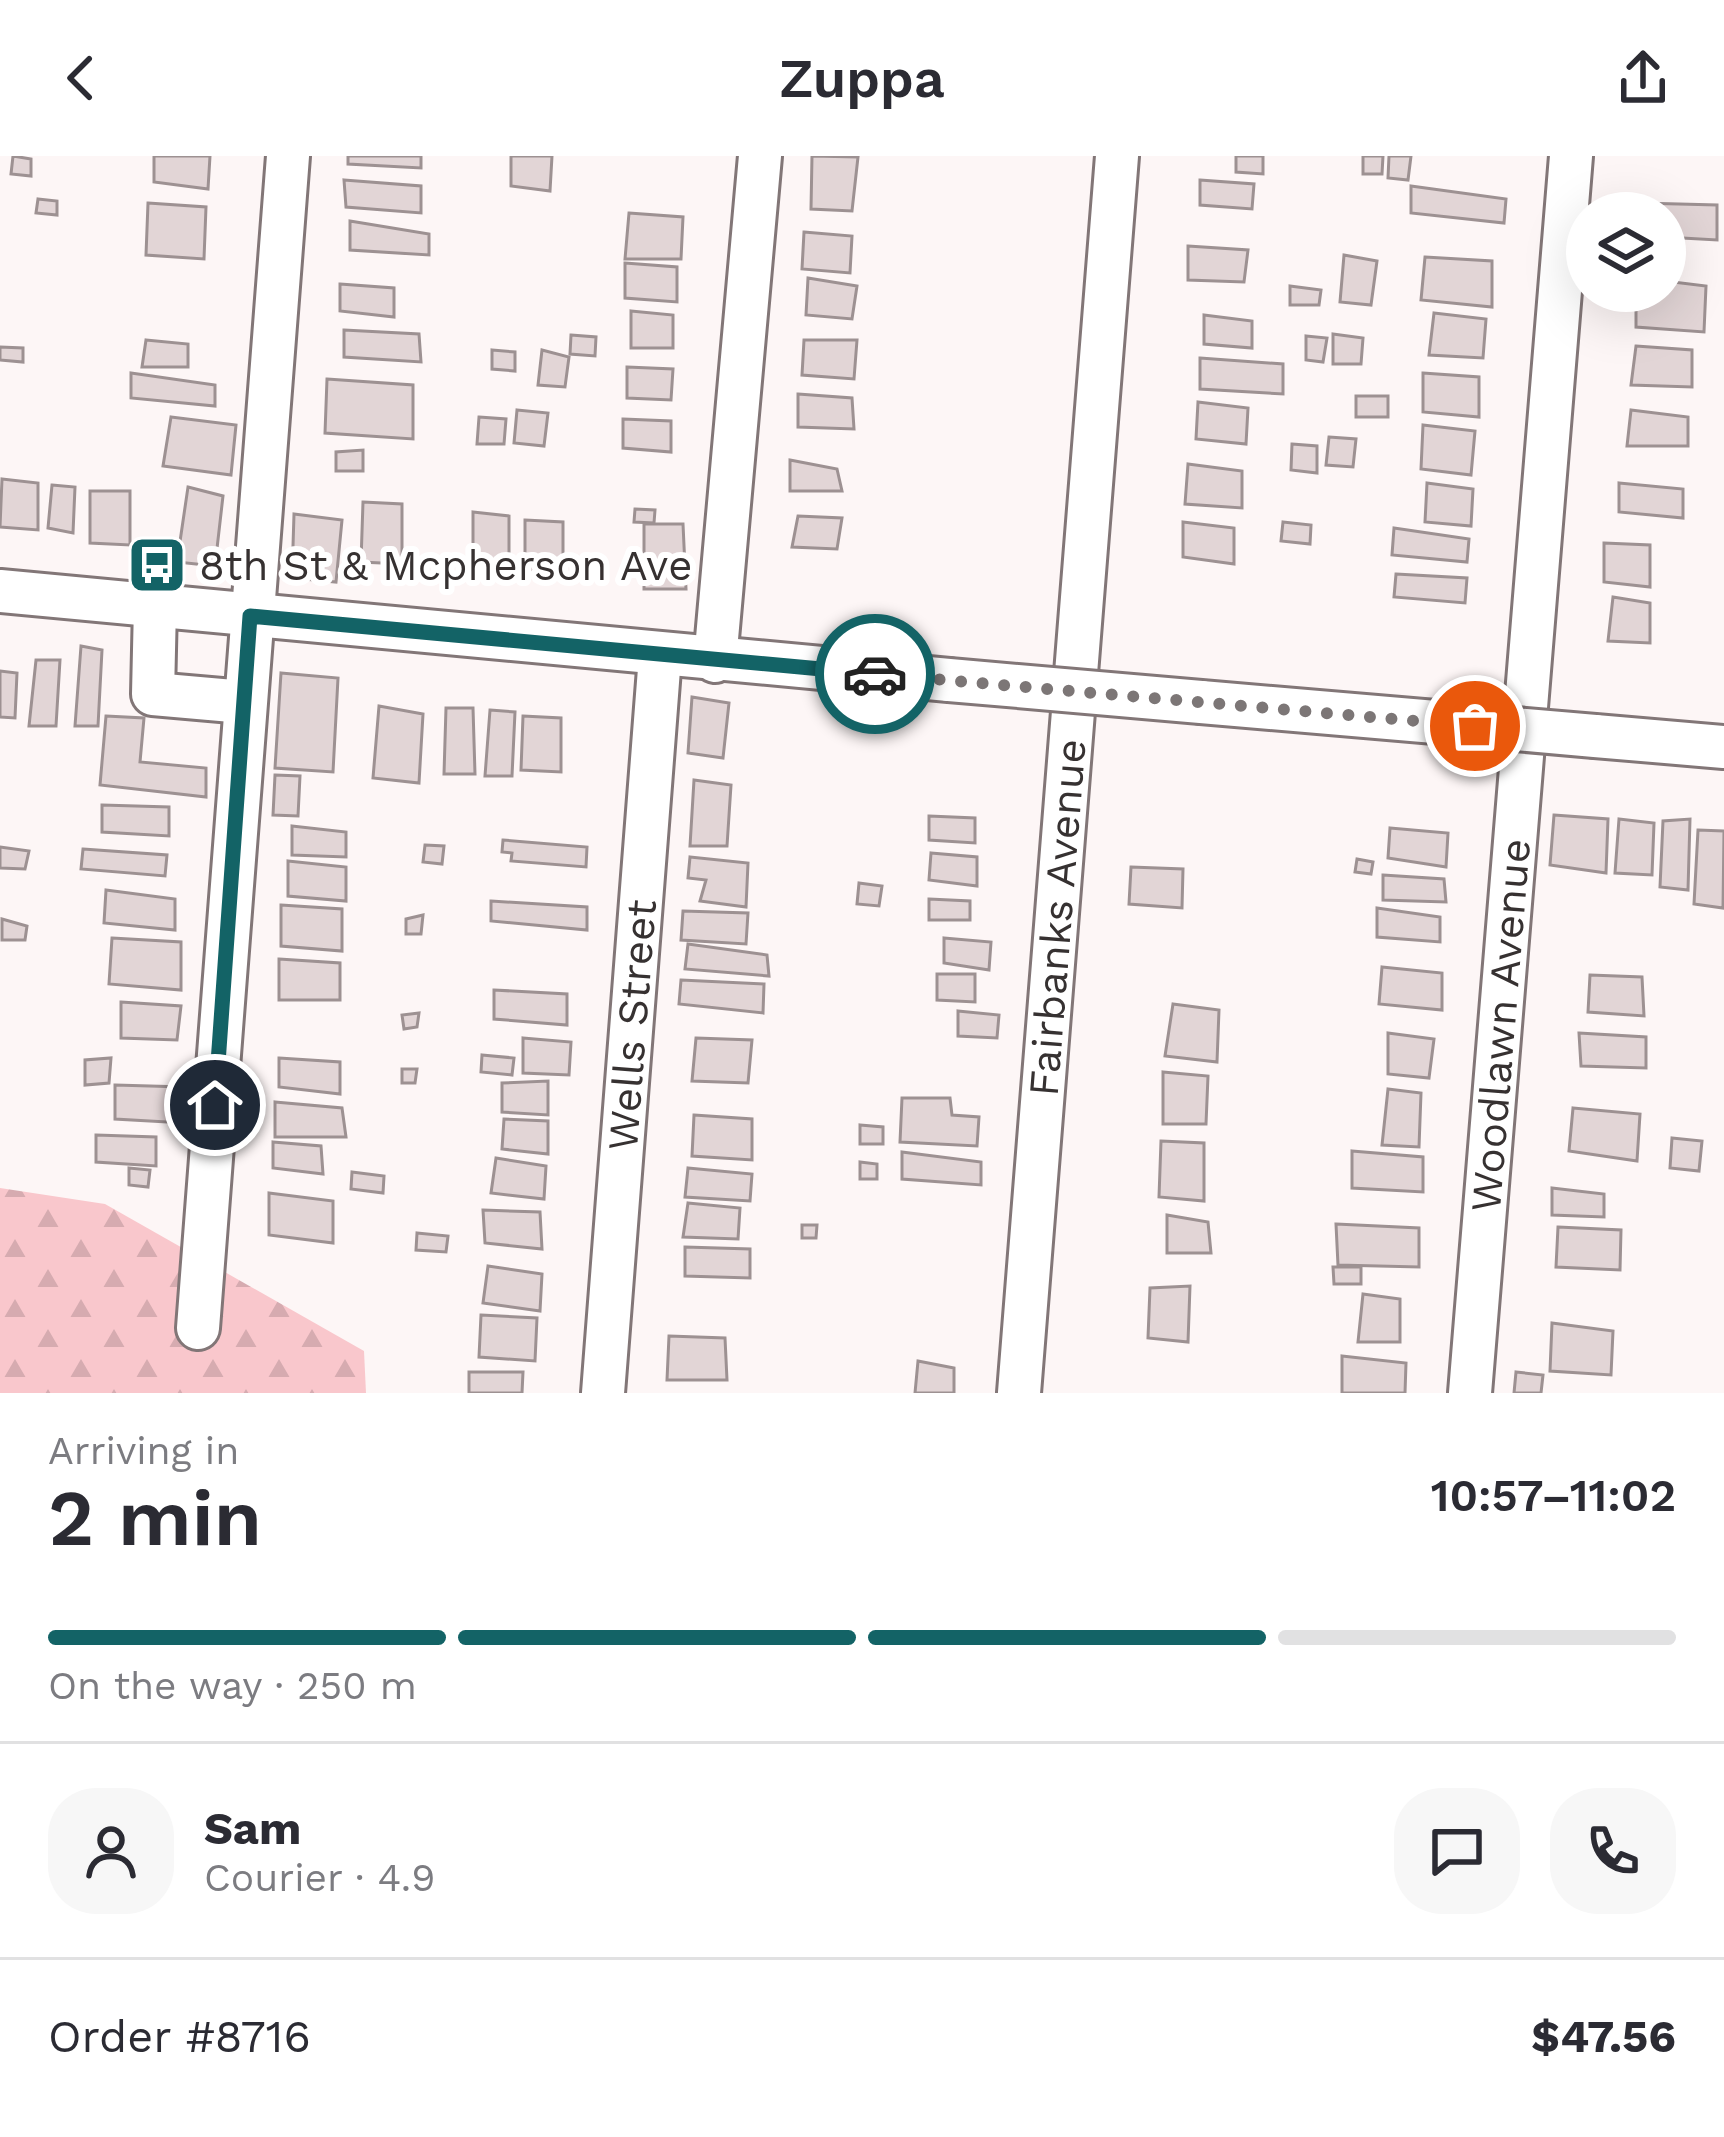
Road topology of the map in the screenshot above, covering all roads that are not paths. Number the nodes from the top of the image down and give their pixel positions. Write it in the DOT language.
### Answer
graph roads {
  1 [pos="288,156"];
  2 [pos="760,156"];
  3 [pos="1117,156"];
  4 [pos="1570,156"];
  5 [pos="0,591"];
  6 [pos="155,606"];
  7 [pos="250,616"];
  8 [pos="660,656"];
  9 [pos="715,661"];
  10 [pos="244,702"];
  11 [pos="1724,747"];
  12 [pos="198,1328"];
  13 [pos="603,1393"];
  14 [pos="1019,1393"];
  15 [pos="1471,1393"];
  1 -- 7 [label="street"];
  2 -- 9 [label="street"];
  3 -- 14 [label="street, Fairbanks Avenue"];
  4 -- 15 [label="street, Woodlawn Avenue"];
  5 -- 6 [label="street"];
  6 -- 7 [label="street"];
  6 -- 10 [label="street"];
  7 -- 8 [label="street"];
  7 -- 10 [label="street"];
  8 -- 9 [label="street"];
  8 -- 13 [label="street, Wells Street"];
  9 -- 11 [label="street, bridge"];
  10 -- 12 [label="street"];
}
